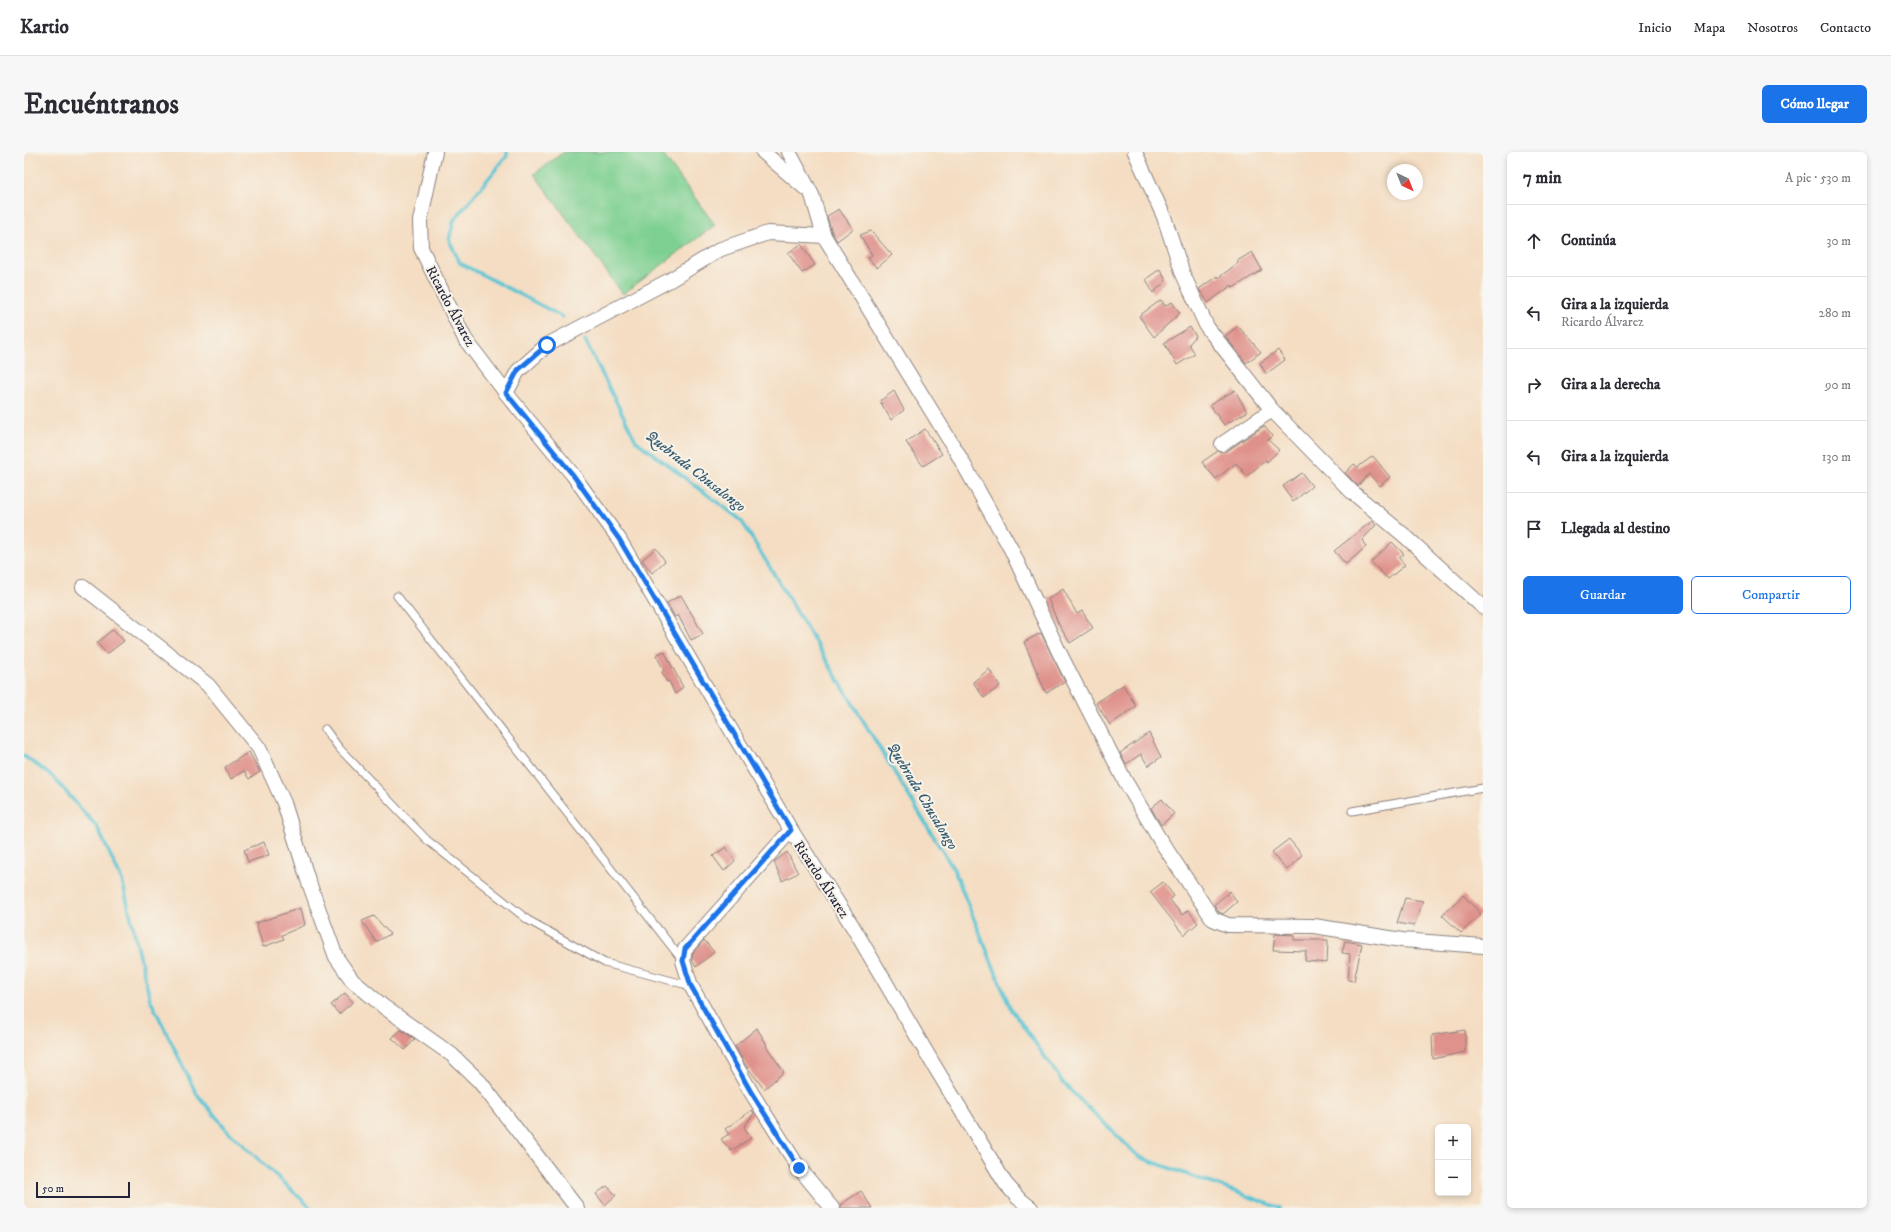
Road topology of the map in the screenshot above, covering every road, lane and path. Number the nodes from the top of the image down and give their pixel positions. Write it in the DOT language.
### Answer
graph roads {
  1 [pos="435,152"];
  2 [pos="763,152"];
  3 [pos="789,152"];
  4 [pos="1135,152"];
  5 [pos="812,195"];
  6 [pos="824,236"];
  7 [pos="506,393"];
  8 [pos="1272,410"];
  9 [pos="1222,444"];
  10 [pos="83,587"];
  11 [pos="397,596"];
  12 [pos="1483,607"];
  13 [pos="325,729"];
  14 [pos="1483,788"];
  15 [pos="1352,811"];
  16 [pos="791,830"];
  17 [pos="1483,946"];
  18 [pos="683,961"];
  19 [pos="691,986"];
  20 [pos="577,1208"];
  21 [pos="832,1208"];
  22 [pos="1031,1208"];
  1 -- 7 [label="street, Ricardo Álvarez"];
  2 -- 5 [label="street"];
  3 -- 5 [label="street"];
  4 -- 8 [label="street"];
  5 -- 6 [label="street"];
  6 -- 7 [label="street"];
  6 -- 17 [label="street"];
  7 -- 16 [label="street, Ricardo Álvarez"];
  8 -- 9 [label="street"];
  8 -- 12 [label="street"];
  10 -- 20 [label="street"];
  11 -- 18 [label="lane"];
  13 -- 19 [label="lane"];
  14 -- 15 [label="lane"];
  16 -- 18 [label="street"];
  16 -- 22 [label="street, Ricardo Álvarez"];
  18 -- 19 [label="street"];
  19 -- 21 [label="street"];
}
